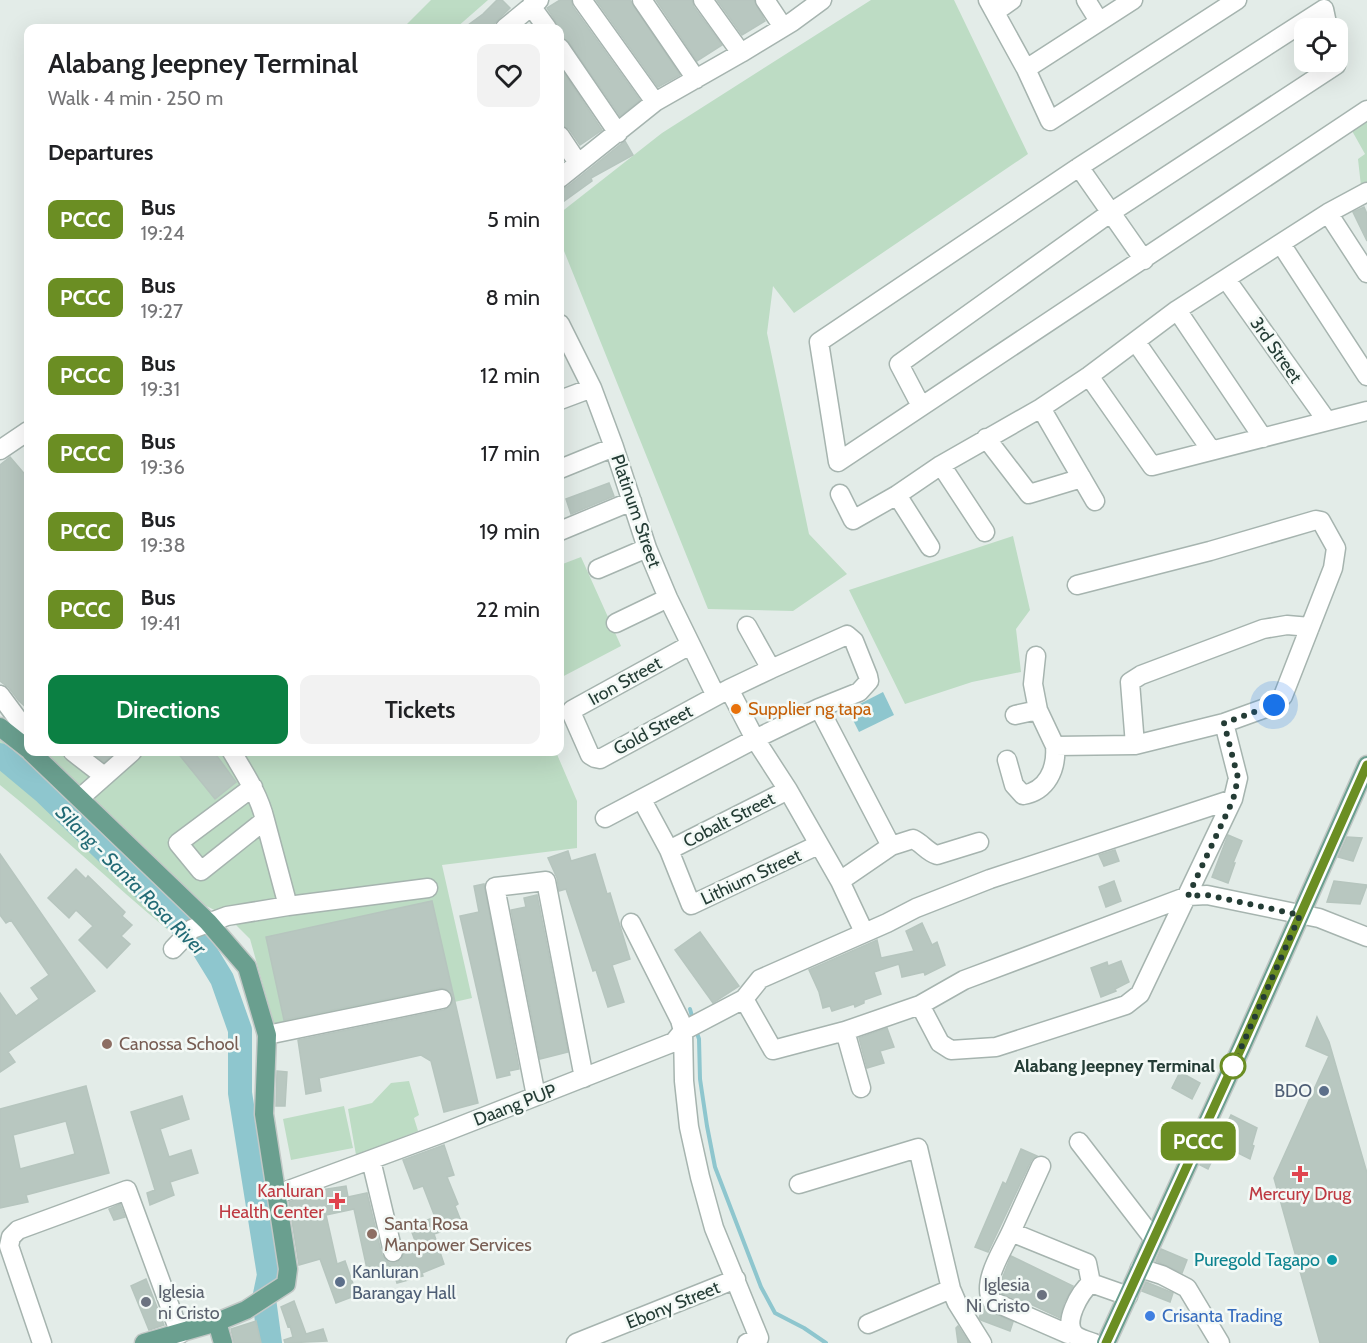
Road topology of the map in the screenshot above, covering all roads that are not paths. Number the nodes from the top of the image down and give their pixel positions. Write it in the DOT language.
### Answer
graph roads {
  1 [pos="582,0"];
  2 [pos="642,0"];
  3 [pos="703,0"];
  4 [pos="765,0"];
  5 [pos="822,0"];
  6 [pos="1012,0"];
  7 [pos="1086,0"];
  8 [pos="1133,0"];
  9 [pos="1237,0"];
  10 [pos="535,3"];
  11 [pos="992,6"];
  12 [pos="1310,18"];
  13 [pos="1326,18"];
  14 [pos="1100,21"];
  15 [pos="510,24"];
  16 [pos="545,24"];
  17 [pos="783,27"];
  18 [pos="1294,28"];
  19 [pos="741,53"];
  20 [pos="564,54"];
  21 [pos="1026,69"];
  22 [pos="1325,72"];
  23 [pos="696,79"];
  24 [pos="655,102"];
  25 [pos="1367,110"];
  26 [pos="618,134"];
  27 [pos="564,142"];
  28 [pos="578,163"];
  29 [pos="1079,167"];
  30 [pos="564,175"];
  31 [pos="1367,192"];
  32 [pos="1110,213"];
  33 [pos="1328,213"];
  34 [pos="1281,244"];
  35 [pos="1144,260"];
  36 [pos="1364,263"];
  37 [pos="1226,279"];
  38 [pos="1177,310"];
  39 [pos="564,337"];
  40 [pos="1136,342"];
  41 [pos="1089,376"];
  42 [pos="1367,376"];
  43 [pos="592,388"];
  44 [pos="564,398"];
  45 [pos="921,406"];
  46 [pos="1041,408"];
  47 [pos="1367,411"];
  48 [pos="1327,421"];
  49 [pos="24,434"];
  50 [pos="986,438"];
  51 [pos="1263,438"];
  52 [pos="614,447"];
  53 [pos="0,450"];
  54 [pos="1211,450"];
  55 [pos="941,465"];
  56 [pos="564,467"];
  57 [pos="1082,478"];
  58 [pos="840,494"];
  59 [pos="897,495"];
  60 [pos="632,501"];
  61 [pos="1095,501"];
  62 [pos="564,529"];
  63 [pos="985,532"];
  64 [pos="930,547"];
  65 [pos="647,548"];
  66 [pos="598,569"];
  67 [pos="1077,585"];
  68 [pos="668,598"];
  69 [pos="616,622"];
  70 [pos="747,626"];
  71 [pos="1310,627"];
  72 [pos="690,645"];
  73 [pos="1036,656"];
  74 [pos="771,669"];
  75 [pos="723,692"];
  76 [pos="0,695"];
  77 [pos="819,708"];
  78 [pos="1038,710"];
  79 [pos="1015,715"];
  80 [pos="1224,723"];
  81 [pos="24,724"];
  82 [pos="0,727"];
  83 [pos="755,739"];
  84 [pos="24,745"];
  85 [pos="1055,746"];
  86 [pos="1135,746"];
  87 [pos="590,755"];
  88 [pos="36,756"];
  89 [pos="78,756"];
  90 [pos="127,756"];
  91 [pos="234,756"];
  92 [pos="1007,759"];
  93 [pos="1367,765"];
  94 [pos="104,776"];
  95 [pos="253,787"];
  96 [pos="788,790"];
  97 [pos="80,798"];
  98 [pos="642,800"];
  99 [pos="1233,800"];
  100 [pos="605,818"];
  101 [pos="265,820"];
  102 [pos="979,842"];
  103 [pos="818,845"];
  104 [pos="891,846"];
  105 [pos="669,850"];
  106 [pos="840,881"];
  107 [pos="428,888"];
  108 [pos="1188,896"];
  109 [pos="288,906"];
  110 [pos="1300,915"];
  111 [pos="631,923"];
  112 [pos="200,926"];
  113 [pos="864,932"];
  114 [pos="1367,937"];
  115 [pos="174,949"];
  116 [pos="442,999"];
  117 [pos="744,999"];
  118 [pos="920,1005"];
  119 [pos="685,1030"];
  120 [pos="845,1031"];
  121 [pos="267,1035"];
  122 [pos="584,1078"];
  123 [pos="861,1088"];
  124 [pos="536,1096"];
  125 [pos="1078,1142"];
  126 [pos="371,1160"];
  127 [pos="1041,1166"];
  128 [pos="799,1184"];
  129 [pos="278,1194"];
  130 [pos="1011,1232"];
  131 [pos="1153,1238"];
  132 [pos="393,1252"];
  133 [pos="1140,1268"];
  134 [pos="736,1280"];
  135 [pos="1091,1283"];
  136 [pos="951,1288"];
  137 [pos="1128,1296"];
  138 [pos="217,1322"];
  139 [pos="868,1324"];
  140 [pos="1071,1329"];
  141 [pos="180,1334"];
  142 [pos="753,1340"];
  143 [pos="42,1343"];
  144 [pos="144,1343"];
  145 [pos="223,1343"];
  146 [pos="576,1343"];
  147 [pos="982,1343"];
  148 [pos="1094,1343"];
  149 [pos="1106,1343"];
  150 [pos="1220,1343"];
  1 -- 24 [label="street"];
  2 -- 23 [label="street"];
  3 -- 19 [label="street"];
  4 -- 17 [label="street"];
  5 -- 17 [label="street"];
  6 -- 11 [label="street"];
  7 -- 14 [label="street"];
  8 -- 14 [label="street"];
  9 -- 21 [label="street"];
  10 -- 15 [label="street"];
  10 -- 16 [label="street"];
  11 -- 21 [label="street"];
  12 -- 13 [label="street"];
  14 -- 21 [label="street"];
  17 -- 19 [label="street"];
  18 -- 29 [label="street"];
  19 -- 23 [label="street"];
  20 -- 26 [label="street"];
  22 -- 32 [label="street"];
  23 -- 24 [label="street"];
  24 -- 26 [label="street"];
  25 -- 35 [label="street"];
  26 -- 28 [label="street"];
  27 -- 28 [label="street"];
  28 -- 30 [label="street"];
  29 -- 32 [label="street"];
  29 -- 45 [label="street"];
  31 -- 33 [label="street"];
  32 -- 35 [label="street"];
  32 -- 45 [label="street"];
  33 -- 34 [label="street"];
  33 -- 36 [label="street"];
  34 -- 37 [label="street"];
  34 -- 42 [label="street"];
  35 -- 45 [label="street"];
  37 -- 38 [label="street"];
  37 -- 48 [label="street, 3rd Street"];
  38 -- 40 [label="street"];
  38 -- 51 [label="street"];
  39 -- 43 [label="street, Platinum Street"];
  40 -- 41 [label="street"];
  40 -- 54 [label="street"];
  41 -- 46 [label="street"];
  41 -- 54 [label="street"];
  43 -- 44 [label="street"];
  43 -- 52 [label="street, Platinum Street"];
  46 -- 50 [label="street"];
  46 -- 57 [label="street"];
  47 -- 48 [label="street"];
  48 -- 51 [label="street"];
  49 -- 53 [label="street"];
  50 -- 55 [label="street"];
  50 -- 57 [label="street"];
  51 -- 54 [label="street"];
  52 -- 56 [label="street"];
  52 -- 60 [label="street, Platinum Street"];
  55 -- 59 [label="street"];
  55 -- 63 [label="street"];
  57 -- 61 [label="street"];
  58 -- 59 [label="street"];
  59 -- 64 [label="street"];
  60 -- 62 [label="street"];
  60 -- 65 [label="street, Platinum Street"];
  65 -- 66 [label="street"];
  65 -- 68 [label="street, Platinum Street"];
  67 -- 71 [label="street"];
  68 -- 69 [label="street"];
  68 -- 72 [label="street, Platinum Street"];
  70 -- 74 [label="street"];
  71 -- 80 [label="street"];
  71 -- 86 [label="street"];
  72 -- 75 [label="street, Platinum Street"];
  72 -- 87 [label="street, Iron Street"];
  73 -- 78 [label="street"];
  74 -- 75 [label="street"];
  74 -- 77 [label="street"];
  75 -- 83 [label="street, Platinum Street"];
  75 -- 87 [label="street, Gold Street"];
  76 -- 81 [label="street"];
  77 -- 83 [label="street"];
  77 -- 104 [label="street"];
  78 -- 79 [label="street"];
  78 -- 85 [label="street"];
  80 -- 86 [label="street"];
  80 -- 99 [label="street"];
  82 -- 84 [label="main road"];
  83 -- 96 [label="street, Platinum Street"];
  83 -- 98 [label="street"];
  85 -- 86 [label="street"];
  85 -- 92 [label="street"];
  88 -- 97 [label="main road"];
  89 -- 94 [label="street"];
  90 -- 94 [label="street"];
  91 -- 95 [label="street"];
  93 -- 110 [label="main road"];
  94 -- 97 [label="street"];
  95 -- 101 [label="street"];
  95 -- 101 [label="street"];
  96 -- 103 [label="street, Platinum Street"];
  96 -- 105 [label="street, Cobalt Street"];
  97 -- 112 [label="main road"];
  98 -- 100 [label="street"];
  98 -- 105 [label="street, Lithium Street"];
  99 -- 108 [label="street"];
  99 -- 113 [label="street, Daang PUP"];
  101 -- 109 [label="street"];
  102 -- 104 [label="street"];
  103 -- 105 [label="street, Lithium Street"];
  103 -- 106 [label="street, Platinum Street"];
  104 -- 106 [label="street"];
  106 -- 113 [label="street, Platinum Street"];
  107 -- 109 [label="street"];
  108 -- 110 [label="street"];
  108 -- 118 [label="street"];
  108 -- 118 [label="street"];
  109 -- 112 [label="street"];
  110 -- 114 [label="street"];
  110 -- 131 [label="main road"];
  111 -- 119 [label="street"];
  112 -- 115 [label="street"];
  112 -- 121 [label="main road"];
  113 -- 117 [label="street, Daang PUP"];
  116 -- 121 [label="street"];
  117 -- 119 [label="street, Daang PUP"];
  117 -- 120 [label="street"];
  118 -- 120 [label="street"];
  119 -- 122 [label="street, Daang PUP"];
  119 -- 134 [label="street"];
  120 -- 123 [label="street"];
  121 -- 129 [label="main road"];
  122 -- 124 [label="street, Daang PUP"];
  122 -- 124 [label="street"];
  124 -- 126 [label="street, Daang PUP"];
  125 -- 131 [label="street"];
  126 -- 129 [label="street, Daang PUP"];
  126 -- 132 [label="street"];
  127 -- 130 [label="street"];
  128 -- 136 [label="street"];
  129 -- 138 [label="main road"];
  130 -- 135 [label="street"];
  130 -- 140 [label="street"];
  131 -- 133 [label="main road"];
  133 -- 137 [label="main road"];
  133 -- 150 [label="street"];
  134 -- 142 [label="street"];
  134 -- 146 [label="street, Ebony Street"];
  135 -- 137 [label="street"];
  135 -- 140 [label="street"];
  136 -- 139 [label="street"];
  136 -- 147 [label="street"];
  137 -- 149 [label="main road"];
  138 -- 141 [label="main road"];
  138 -- 145 [label="main road"];
  140 -- 148 [label="street"];
  141 -- 143 [label="street"];
  141 -- 144 [label="main road"];
}
